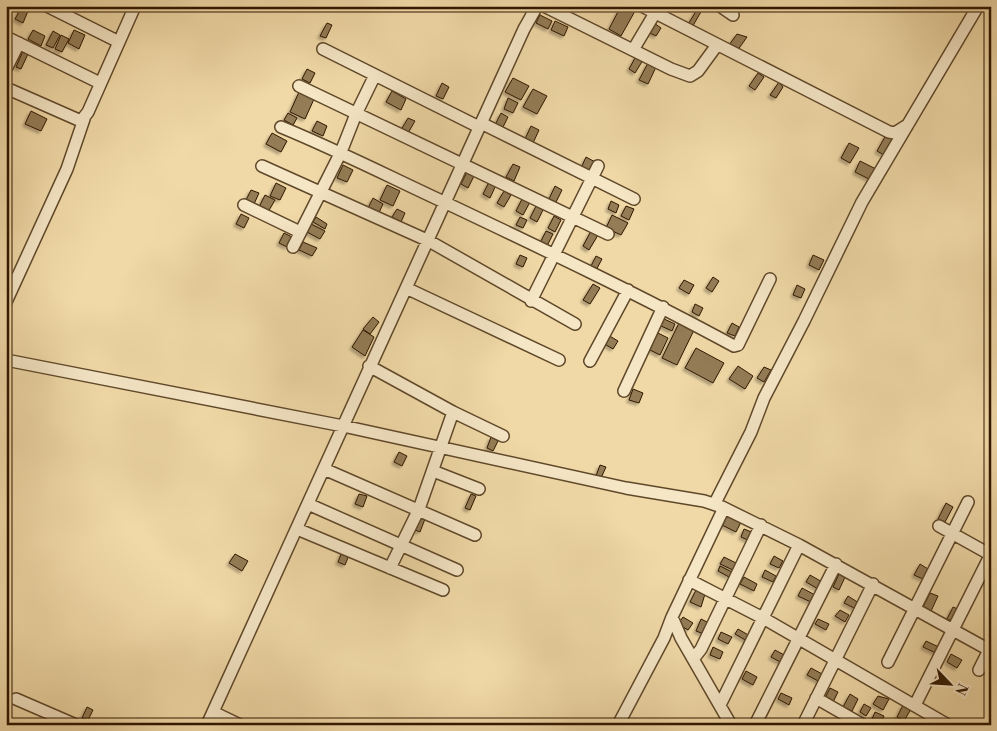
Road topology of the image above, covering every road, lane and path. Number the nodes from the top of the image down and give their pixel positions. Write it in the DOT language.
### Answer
graph roads {
  1 [pos="47,6"];
  2 [pos="135,6"];
  3 [pos="537,6"];
  4 [pos="544,6"];
  5 [pos="642,6"];
  6 [pos="720,6"];
  7 [pos="978,6"];
  8 [pos="655,13"];
  9 [pos="733,15"];
  10 [pos="6,37"];
  11 [pos="120,42"];
  12 [pos="19,43"];
  13 [pos="717,45"];
  14 [pos="323,49"];
  15 [pos="633,50"];
  16 [pos="6,69"];
  17 [pos="375,75"];
  18 [pos="100,83"];
  19 [pos="298,86"];
  20 [pos="6,88"];
  21 [pos="356,114"];
  22 [pos="84,119"];
  23 [pos="480,125"];
  24 [pos="908,125"];
  25 [pos="280,127"];
  26 [pos="341,152"];
  27 [pos="463,165"];
  28 [pos="262,166"];
  29 [pos="598,166"];
  30 [pos="592,178"];
  31 [pos="321,192"];
  32 [pos="634,199"];
  33 [pos="446,203"];
  34 [pos="244,205"];
  35 [pos="574,218"];
  36 [pos="300,232"];
  37 [pos="608,234"];
  38 [pos="429,241"];
  39 [pos="293,247"];
  40 [pos="555,255"];
  41 [pos="770,279"];
  42 [pos="406,288"];
  43 [pos="628,290"];
  44 [pos="531,301"];
  45 [pos="6,302"];
  46 [pos="663,307"];
  47 [pos="575,324"];
  48 [pos="6,360"];
  49 [pos="559,360"];
  50 [pos="590,361"];
  51 [pos="369,366"];
  52 [pos="624,391"];
  53 [pos="453,412"];
  54 [pos="343,426"];
  55 [pos="504,436"];
  56 [pos="441,448"];
  57 [pos="324,469"];
  58 [pos="433,472"];
  59 [pos="479,489"];
  60 [pos="968,502"];
  61 [pos="308,504"];
  62 [pos="718,505"];
  63 [pos="419,509"];
  64 [pos="761,525"];
  65 [pos="939,526"];
  66 [pos="297,529"];
  67 [pos="953,534"];
  68 [pos="475,535"];
  69 [pos="799,545"];
  70 [pos="401,546"];
  71 [pos="991,554"];
  72 [pos="836,564"];
  73 [pos="390,568"];
  74 [pos="457,570"];
  75 [pos="689,580"];
  76 [pos="873,584"];
  77 [pos="443,590"];
  78 [pos="726,599"];
  79 [pos="915,608"];
  80 [pos="672,617"];
  81 [pos="763,618"];
  82 [pos="952,629"];
  83 [pos="800,639"];
  84 [pos="990,649"];
  85 [pos="694,658"];
  86 [pos="835,658"];
  87 [pos="888,662"];
  88 [pos="979,670"];
  89 [pos="816,698"];
  90 [pos="16,699"];
  91 [pos="720,705"];
  92 [pos="915,705"];
  93 [pos="213,712"];
  94 [pos="76,725"];
  95 [pos="207,725"];
  96 [pos="240,725"];
  97 [pos="618,725"];
  98 [pos="731,725"];
  99 [pos="755,725"];
  100 [pos="803,725"];
  101 [pos="863,725"];
  102 [pos="948,725"];
  1 -- 11 [label="street"];
  2 -- 11 [label="street"];
  3 -- 23 [label="street"];
  4 -- 15 [label="street"];
  5 -- 8 [label="street"];
  6 -- 9 [label="street"];
  7 -- 24 [label="street"];
  8 -- 13 [label="street"];
  8 -- 15 [label="street"];
  10 -- 12 [label="street"];
  11 -- 18 [label="street"];
  12 -- 16 [label="street"];
  12 -- 18 [label="street"];
  13 -- 15 [label="street"];
  13 -- 24 [label="street"];
  14 -- 17 [label="street"];
  17 -- 21 [label="street"];
  17 -- 23 [label="street"];
  18 -- 22 [label="street"];
  19 -- 21 [label="street"];
  20 -- 22 [label="street"];
  21 -- 26 [label="street"];
  21 -- 27 [label="street"];
  22 -- 45 [label="street"];
  23 -- 27 [label="street"];
  23 -- 30 [label="street"];
  24 -- 62 [label="street"];
  25 -- 26 [label="street"];
  26 -- 31 [label="street"];
  26 -- 33 [label="street"];
  27 -- 33 [label="street"];
  27 -- 35 [label="street"];
  28 -- 31 [label="street"];
  29 -- 30 [label="street"];
  30 -- 32 [label="street"];
  30 -- 35 [label="street"];
  31 -- 36 [label="street"];
  31 -- 38 [label="street"];
  33 -- 38 [label="street"];
  33 -- 40 [label="street"];
  34 -- 36 [label="street"];
  35 -- 37 [label="street"];
  35 -- 40 [label="street"];
  36 -- 39 [label="street"];
  38 -- 42 [label="street"];
  38 -- 44 [label="street"];
  40 -- 43 [label="street"];
  40 -- 44 [label="street"];
  41 -- 46 [label="street"];
  42 -- 49 [label="street"];
  42 -- 51 [label="street"];
  43 -- 46 [label="street"];
  43 -- 50 [label="street"];
  44 -- 47 [label="street"];
  46 -- 52 [label="street"];
  48 -- 54 [label="street"];
  51 -- 53 [label="street"];
  51 -- 54 [label="street"];
  53 -- 55 [label="street"];
  53 -- 56 [label="street"];
  54 -- 56 [label="street"];
  54 -- 57 [label="street"];
  56 -- 58 [label="street"];
  56 -- 62 [label="street"];
  57 -- 61 [label="street"];
  57 -- 63 [label="street"];
  58 -- 59 [label="street"];
  58 -- 63 [label="street"];
  60 -- 67 [label="street"];
  61 -- 66 [label="street"];
  61 -- 70 [label="street"];
  62 -- 64 [label="street"];
  62 -- 75 [label="street"];
  63 -- 68 [label="street"];
  63 -- 70 [label="street"];
  64 -- 69 [label="street"];
  64 -- 78 [label="street"];
  65 -- 67 [label="street"];
  66 -- 73 [label="street"];
  66 -- 93 [label="street"];
  67 -- 71 [label="street"];
  67 -- 79 [label="street"];
  69 -- 72 [label="street"];
  69 -- 81 [label="street"];
  70 -- 73 [label="street"];
  70 -- 74 [label="street"];
  71 -- 82 [label="street"];
  72 -- 76 [label="street"];
  72 -- 83 [label="street"];
  73 -- 77 [label="street"];
  75 -- 78 [label="street"];
  75 -- 80 [label="street"];
  76 -- 79 [label="street"];
  76 -- 86 [label="street"];
  78 -- 81 [label="street"];
  78 -- 85 [label="street"];
  79 -- 82 [label="street"];
  79 -- 87 [label="street"];
  80 -- 85 [label="street"];
  80 -- 97 [label="street"];
  81 -- 83 [label="street"];
  81 -- 91 [label="street"];
  82 -- 84 [label="street"];
  82 -- 92 [label="street"];
  83 -- 86 [label="street"];
  83 -- 99 [label="street"];
  84 -- 88 [label="street"];
  85 -- 91 [label="street"];
  86 -- 89 [label="street"];
  86 -- 92 [label="street"];
  89 -- 100 [label="street"];
  89 -- 101 [label="street"];
  90 -- 94 [label="street"];
  91 -- 98 [label="street"];
  92 -- 102 [label="street"];
  93 -- 95 [label="street"];
  93 -- 96 [label="street"];
}
